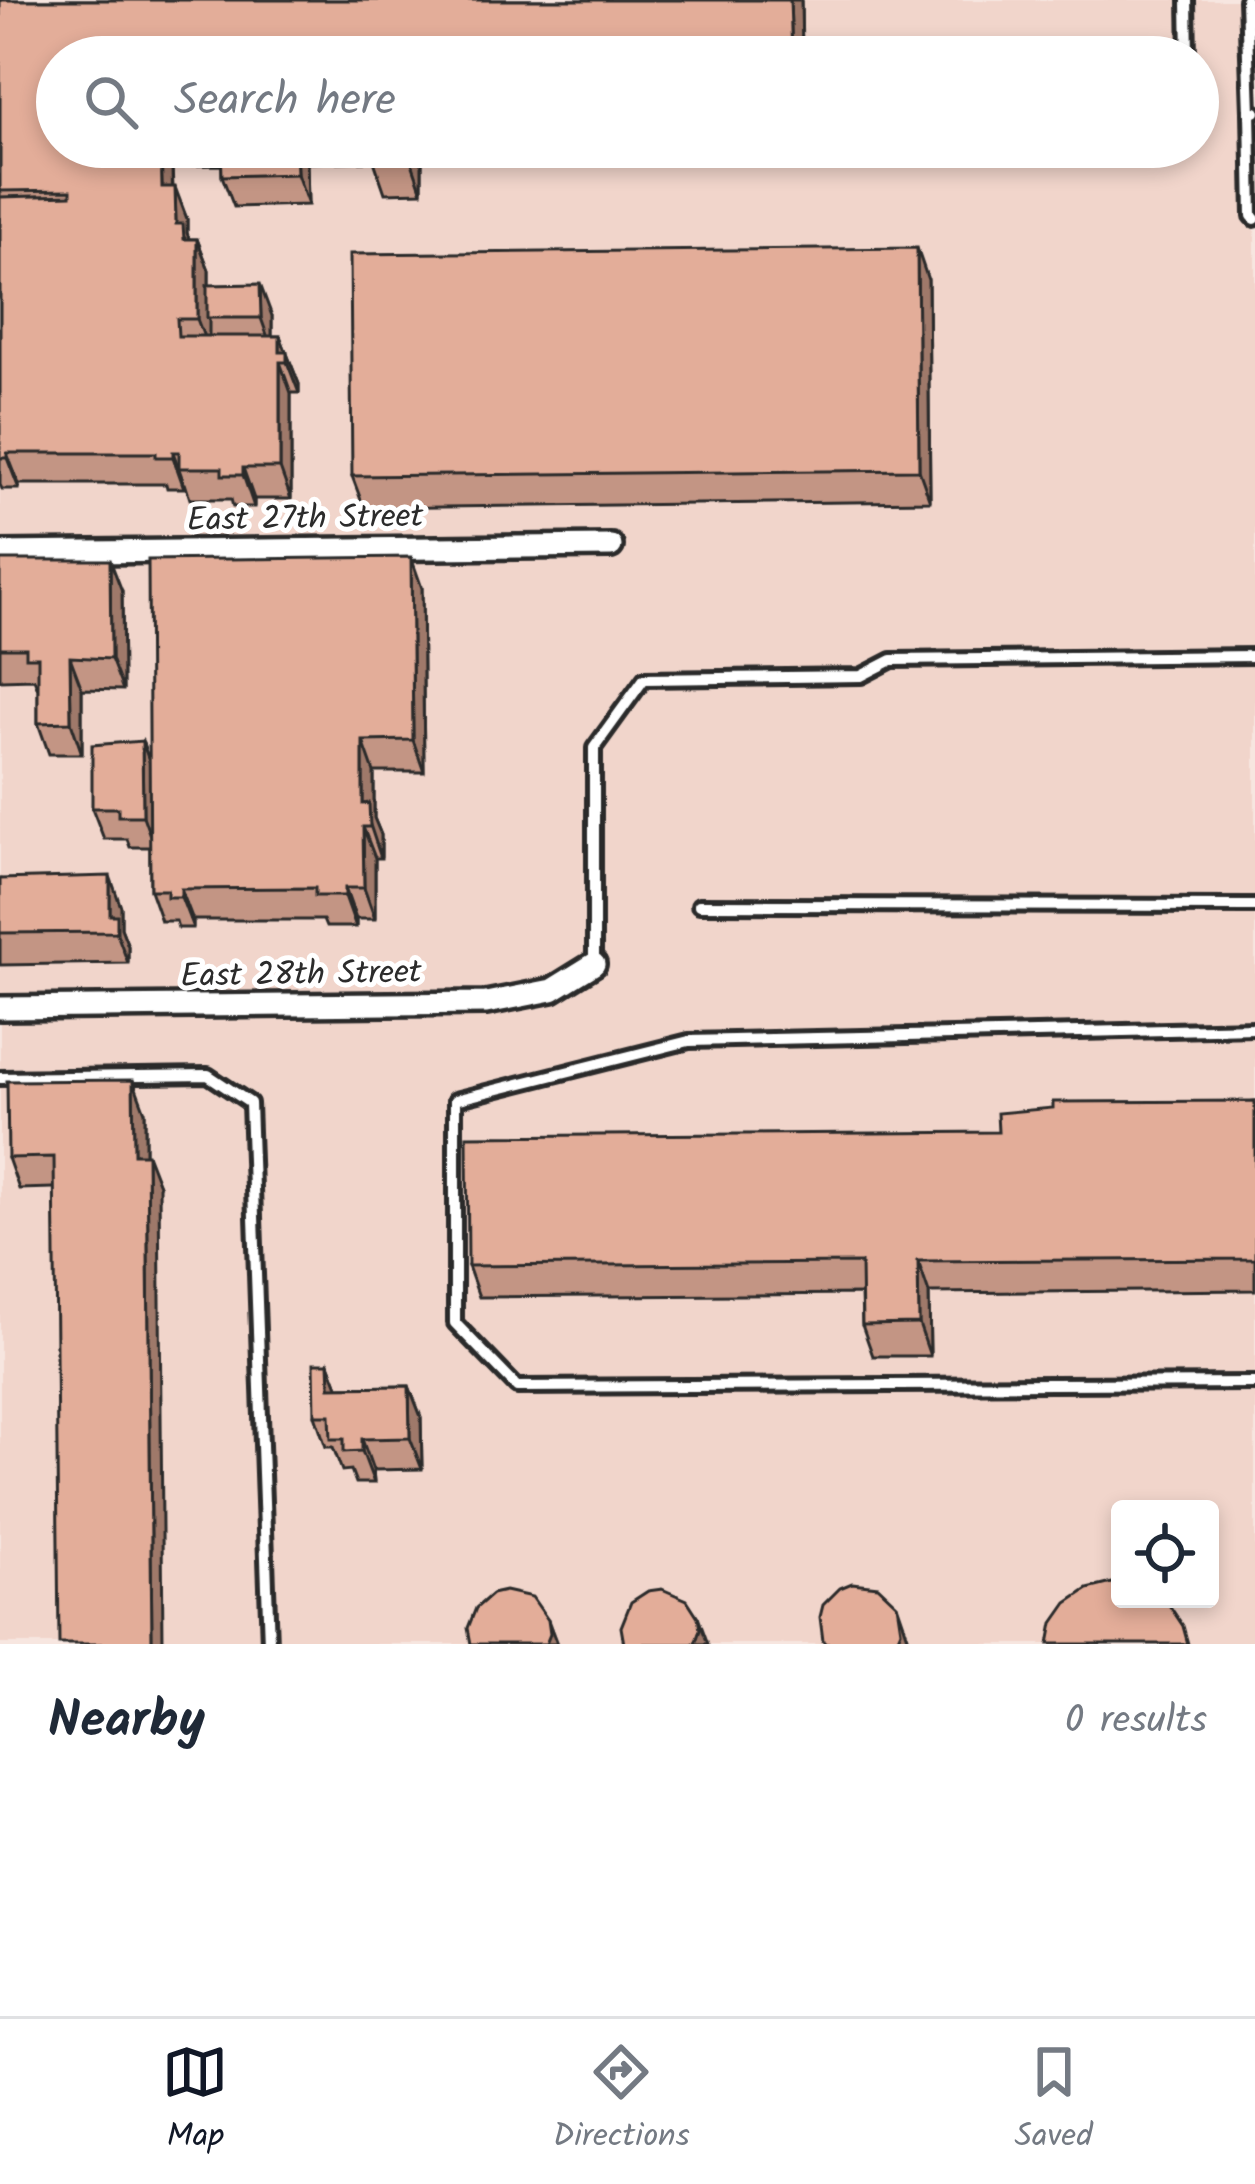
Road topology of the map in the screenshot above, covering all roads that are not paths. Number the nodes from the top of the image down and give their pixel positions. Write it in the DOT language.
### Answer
graph roads {
  1 [pos="1187,0"];
  2 [pos="1246,0"];
  3 [pos="1188,36"];
  4 [pos="1253,112"];
  5 [pos="1255,219"];
  6 [pos="611,546"];
  7 [pos="0,553"];
  8 [pos="1255,656"];
  9 [pos="700,905"];
  10 [pos="1255,906"];
  11 [pos="594,964"];
  12 [pos="0,1008"];
  13 [pos="1255,1028"];
  14 [pos="0,1078"];
  15 [pos="1255,1383"];
  16 [pos="269,1644"];
  1 -- 3 [label="lane"];
  2 -- 4 [label="lane"];
  4 -- 5 [label="lane"];
  6 -- 7 [label="street, East 27th Street"];
  8 -- 11 [label="lane"];
  9 -- 10 [label="lane"];
  11 -- 12 [label="street, East 28th Street"];
  13 -- 15 [label="lane"];
  14 -- 16 [label="lane"];
}
